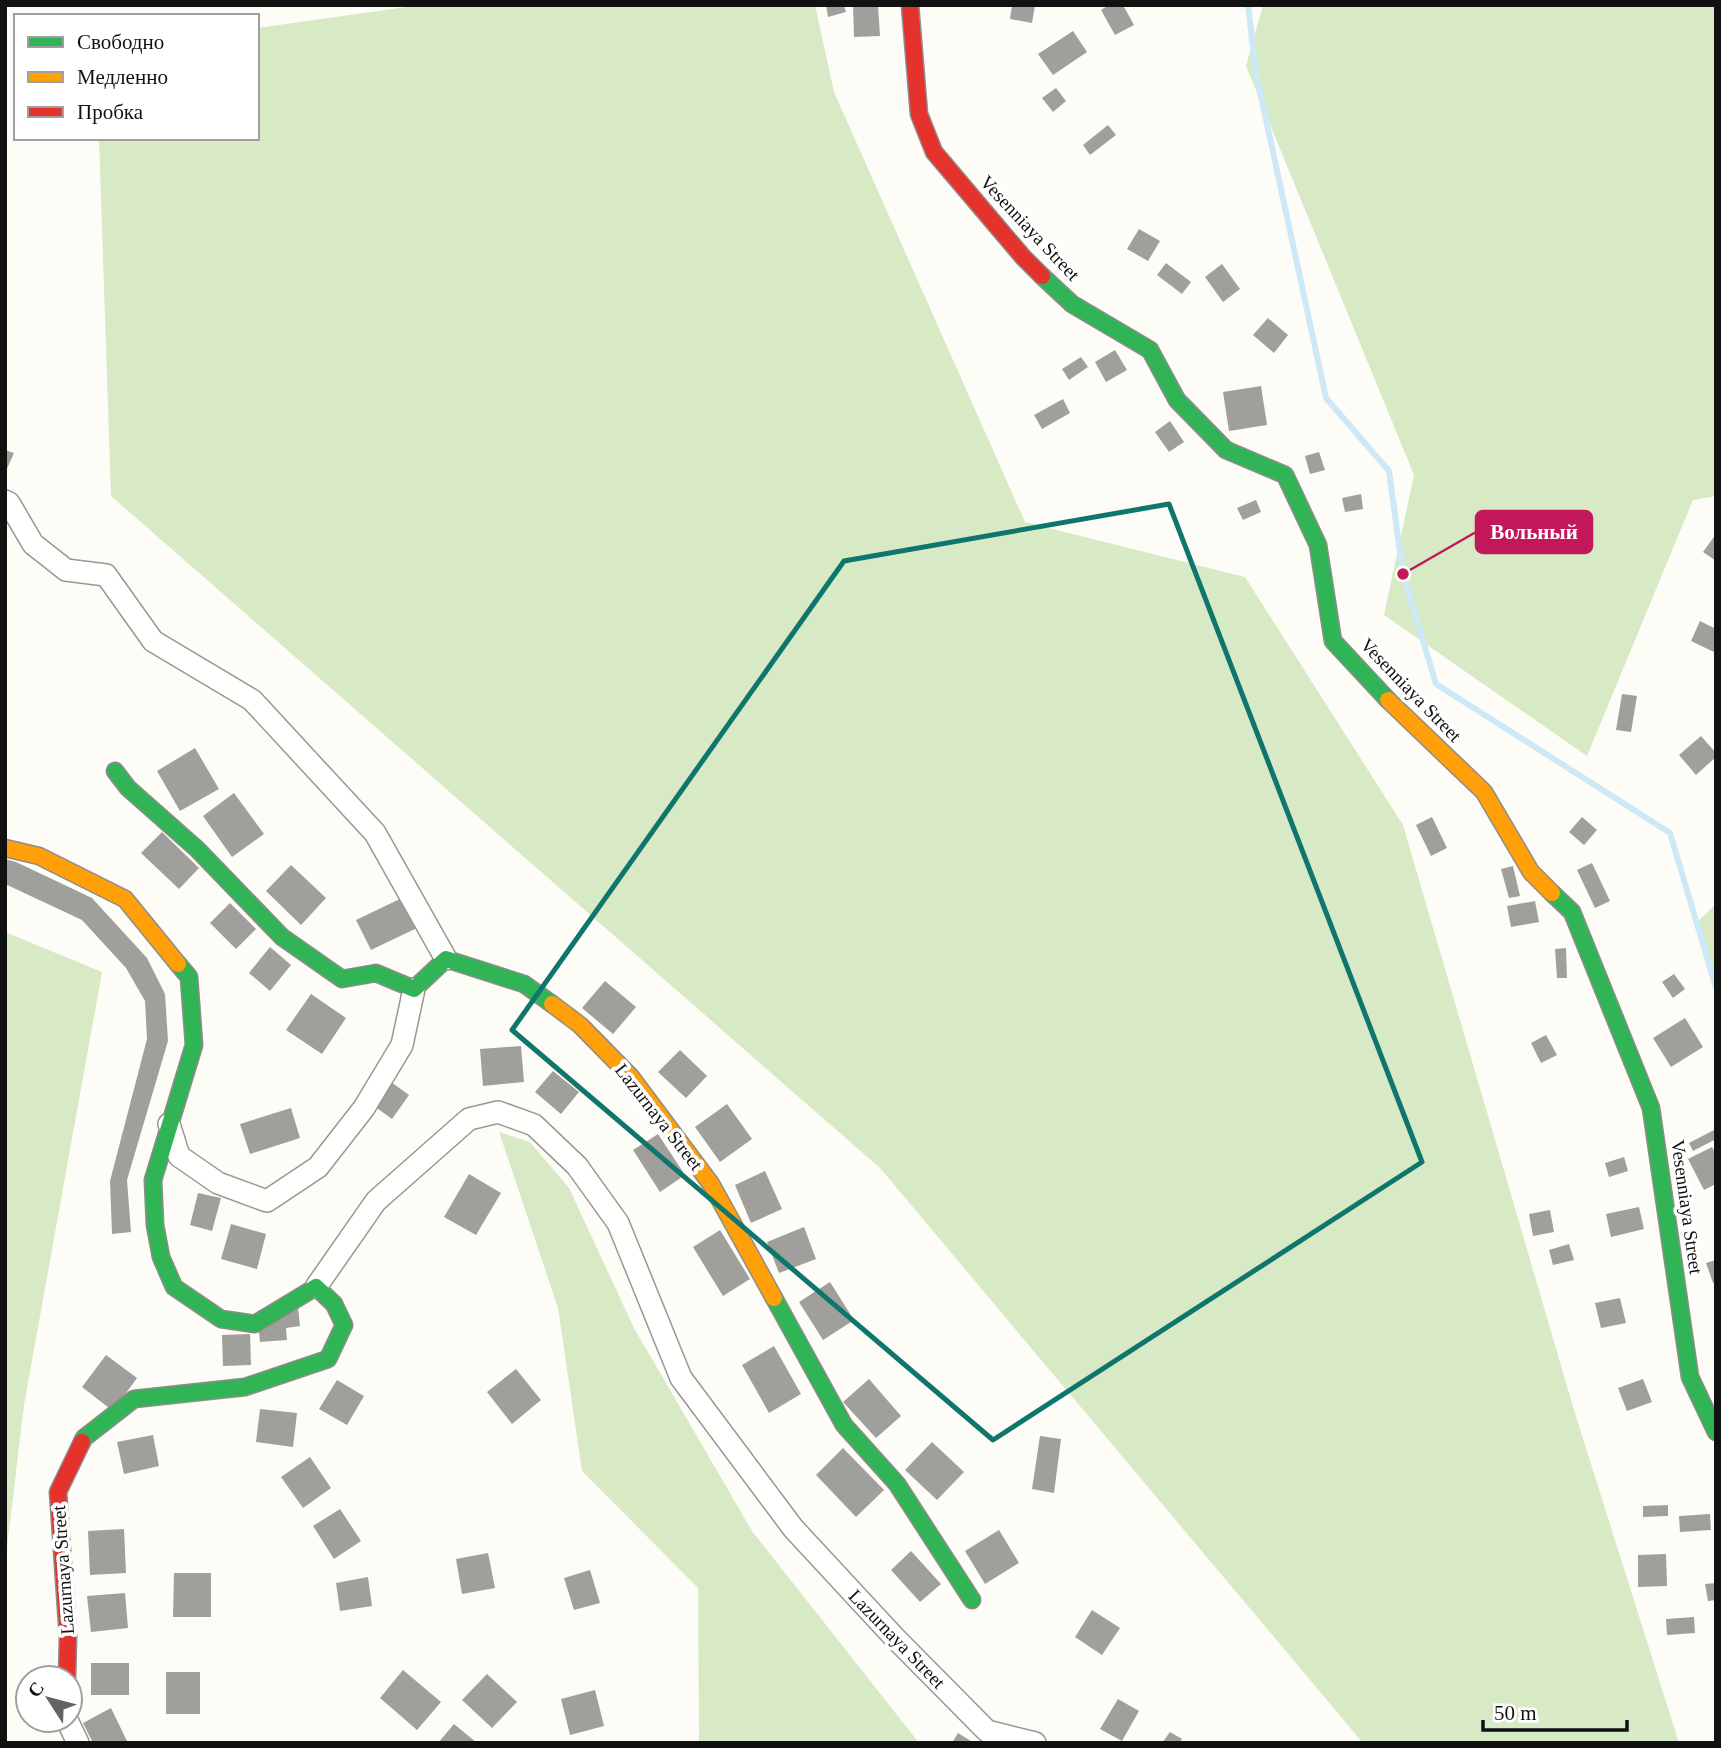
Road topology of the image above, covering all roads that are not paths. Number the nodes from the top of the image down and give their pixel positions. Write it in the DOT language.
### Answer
graph roads {
  1 [pos="910,5"];
  2 [pos="5,502"];
  3 [pos="115,771"];
  4 [pos="5,848"];
  5 [pos="446,959"];
  6 [pos="414,989"];
  7 [pos="169,1124"];
  8 [pos="316,1287"];
  9 [pos="1716,1432"];
  10 [pos="972,1600"];
  11 [pos="67,1664"];
  12 [pos="1035,1743"];
  1 -- 9 [label="street, Vesenniaya Street"];
  2 -- 5 [label="street"];
  3 -- 6 [label="street"];
  4 -- 7 [label="street, Lazurnaya Street"];
  5 -- 6 [label="street"];
  5 -- 10 [label="street, Lazurnaya Street"];
  6 -- 7 [label="street"];
  7 -- 8 [label="street, Lazurnaya Street"];
  8 -- 11 [label="street, Lazurnaya Street"];
  8 -- 12 [label="street, Lazurnaya Street"];
}
